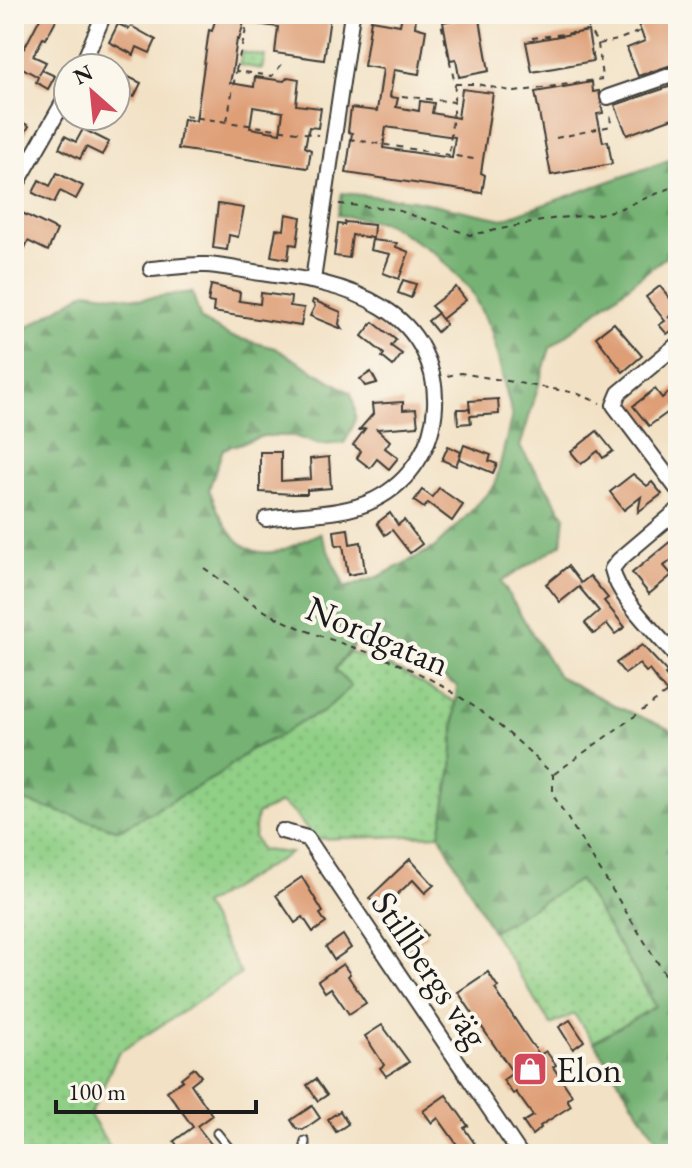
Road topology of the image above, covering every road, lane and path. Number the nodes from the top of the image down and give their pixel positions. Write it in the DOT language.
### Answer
graph roads {
  1 [pos="104,14"];
  2 [pos="250,14"];
  3 [pos="352,14"];
  4 [pos="428,14"];
  5 [pos="579,14"];
  6 [pos="632,14"];
  7 [pos="440,15"];
  8 [pos="589,31"];
  9 [pos="532,38"];
  10 [pos="88,52"];
  11 [pos="282,64"];
  12 [pos="236,71"];
  13 [pos="678,73"];
  14 [pos="602,79"];
  15 [pos="455,84"];
  16 [pos="402,96"];
  17 [pos="608,97"];
  18 [pos="454,102"];
  19 [pos="185,116"];
  20 [pos="52,122"];
  21 [pos="227,122"];
  22 [pos="334,136"];
  23 [pos="449,155"];
  24 [pos="474,159"];
  25 [pos="678,185"];
  26 [pos="14,189"];
  27 [pos="324,203"];
  28 [pos="151,269"];
  29 [pos="313,280"];
  30 [pos="678,344"];
  31 [pos="434,378"];
  32 [pos="614,405"];
  33 [pos="678,490"];
  34 [pos="678,510"];
  35 [pos="266,519"];
  36 [pos="204,568"];
  37 [pos="678,659"];
  38 [pos="678,685"];
  39 [pos="553,775"];
  40 [pos="282,831"];
  41 [pos="678,995"];
  42 [pos="217,1133"];
  43 [pos="305,1141"];
  44 [pos="234,1154"];
  45 [pos="305,1154"];
  46 [pos="520,1154"];
  1 -- 10 [label="street"];
  2 -- 12 [label="path"];
  3 -- 22 [label="street"];
  4 -- 7 [label="path"];
  5 -- 8 [label="path"];
  6 -- 8 [label="path"];
  7 -- 15 [label="path"];
  8 -- 9 [label="path"];
  11 -- 12 [label="path"];
  12 -- 21 [label="path"];
  13 -- 17 [label="street"];
  14 -- 15 [label="path"];
  15 -- 18 [label="path"];
  16 -- 18 [label="path"];
  18 -- 23 [label="path"];
  19 -- 21 [label="path"];
  20 -- 26 [label="street"];
  21 -- 22 [label="path"];
  22 -- 23 [label="path"];
  22 -- 27 [label="street"];
  23 -- 24 [label="path"];
  25 -- 27 [label="path"];
  27 -- 29 [label="street"];
  28 -- 29 [label="street"];
  29 -- 31 [label="street"];
  30 -- 32 [label="street"];
  31 -- 32 [label="path"];
  31 -- 35 [label="street"];
  32 -- 33 [label="street"];
  34 -- 37 [label="street"];
  36 -- 39 [label="path, Nordgatan"];
  38 -- 39 [label="path"];
  39 -- 41 [label="path, Nordgatan"];
  40 -- 46 [label="street, Stillbergs väg"];
  42 -- 44 [label="lane"];
  43 -- 45 [label="lane"];
}
